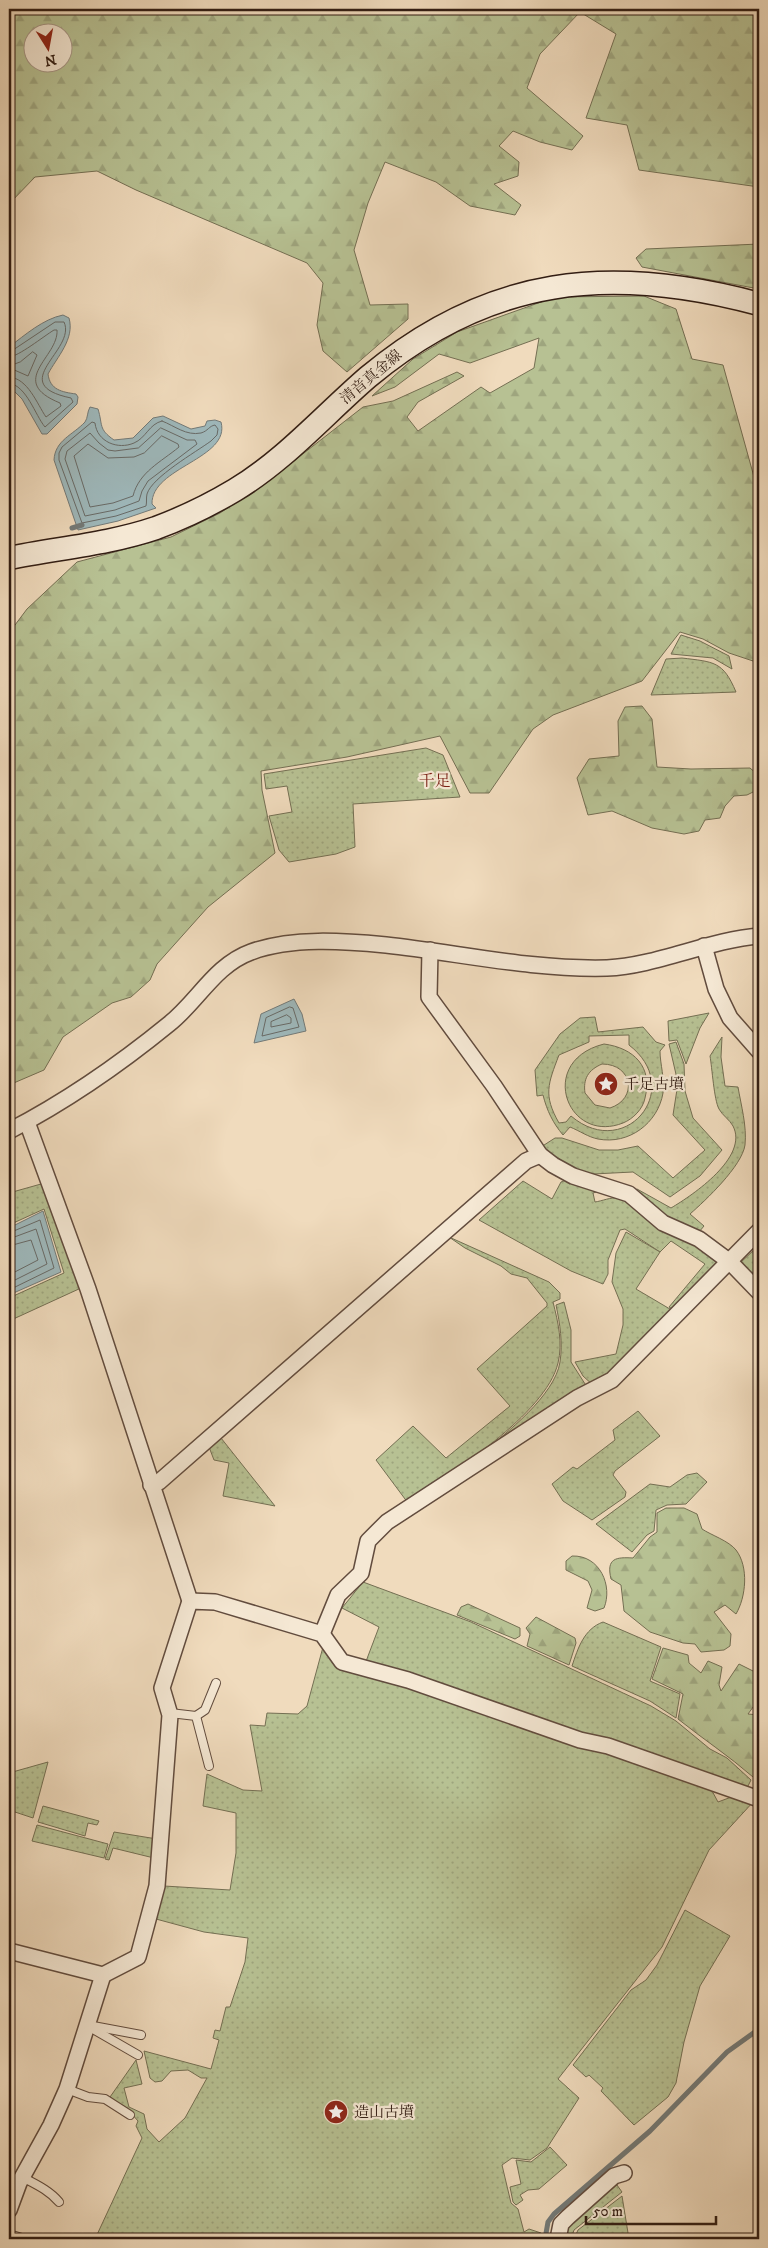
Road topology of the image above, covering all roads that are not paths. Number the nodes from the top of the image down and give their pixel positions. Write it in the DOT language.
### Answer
graph roads {
  1 [pos="759,304"];
  2 [pos="9,558"];
  3 [pos="759,936"];
  4 [pos="704,946"];
  5 [pos="430,950"];
  6 [pos="759,1051"];
  7 [pos="27,1122"];
  8 [pos="9,1131"];
  9 [pos="540,1155"];
  10 [pos="759,1231"];
  11 [pos="730,1262"];
  12 [pos="759,1292"];
  13 [pos="152,1485"];
  14 [pos="190,1601"];
  15 [pos="322,1634"];
  16 [pos="216,1684"];
  17 [pos="170,1713"];
  18 [pos="196,1716"];
  19 [pos="209,1766"];
  20 [pos="759,1799"];
  21 [pos="9,1951"];
  22 [pos="103,1975"];
  23 [pos="86,2025"];
  24 [pos="141,2035"];
  25 [pos="138,2055"];
  26 [pos="67,2089"];
  27 [pos="130,2115"];
  28 [pos="624,2173"];
  29 [pos="22,2177"];
  30 [pos="59,2202"];
  31 [pos="9,2210"];
  32 [pos="9,2234"];
  33 [pos="25,2239"];
  34 [pos="558,2239"];
  1 -- 2 [label="main road, 清音真金線"];
  3 -- 4 [label="street"];
  4 -- 5 [label="street"];
  4 -- 6 [label="street"];
  5 -- 7 [label="street"];
  5 -- 9 [label="street"];
  7 -- 8 [label="street"];
  7 -- 13 [label="street"];
  9 -- 11 [label="street"];
  9 -- 13 [label="street"];
  10 -- 11 [label="street"];
  11 -- 12 [label="street"];
  11 -- 15 [label="street"];
  13 -- 14 [label="street"];
  14 -- 15 [label="street"];
  14 -- 17 [label="street"];
  15 -- 20 [label="street"];
  16 -- 18 [label="lane"];
  17 -- 18 [label="lane"];
  17 -- 22 [label="street"];
  18 -- 19 [label="lane"];
  21 -- 22 [label="street"];
  22 -- 23 [label="street"];
  23 -- 24 [label="lane"];
  23 -- 25 [label="lane"];
  23 -- 26 [label="street"];
  26 -- 27 [label="lane"];
  26 -- 29 [label="street"];
  28 -- 34 [label="street"];
  29 -- 30 [label="lane"];
  29 -- 31 [label="street"];
  32 -- 33 [label="lane"];
}
